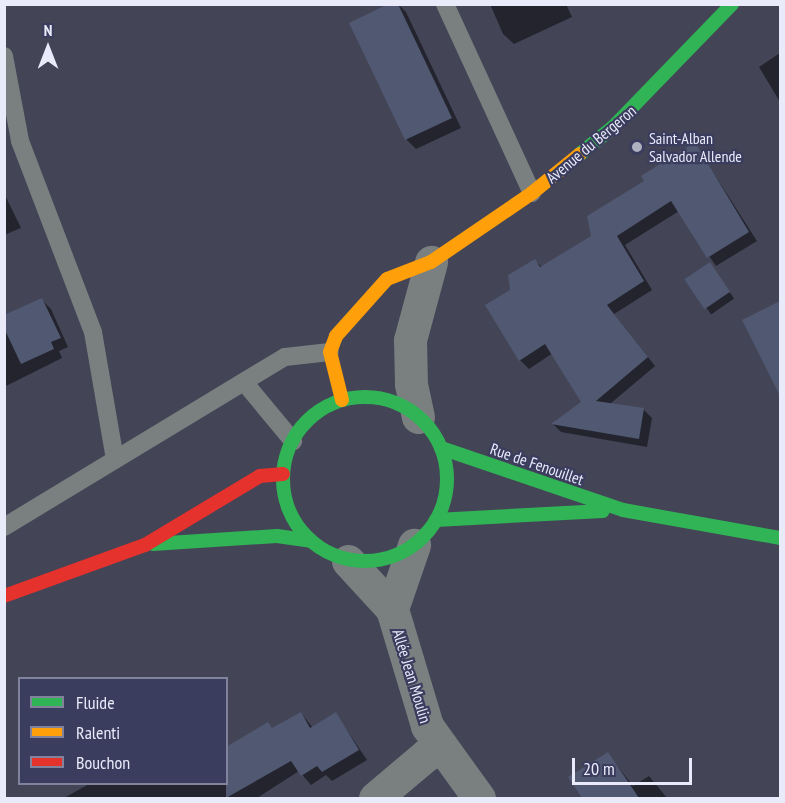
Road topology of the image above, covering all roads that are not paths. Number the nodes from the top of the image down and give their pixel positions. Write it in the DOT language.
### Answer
graph roads {
  1 [pos="445,4"];
  2 [pos="732,4"];
  3 [pos="4,56"];
  4 [pos="532,193"];
  5 [pos="431,262"];
  6 [pos="330,352"];
  7 [pos="244,382"];
  8 [pos="342,400"];
  9 [pos="418,417"];
  10 [pos="292,441"];
  11 [pos="441,448"];
  12 [pos="115,459"];
  13 [pos="283,474"];
  14 [pos="623,510"];
  15 [pos="436,520"];
  16 [pos="4,527"];
  17 [pos="780,538"];
  18 [pos="311,541"];
  19 [pos="145,545"];
  20 [pos="414,545"];
  21 [pos="348,561"];
  22 [pos="4,596"];
  23 [pos="392,609"];
  24 [pos="440,748"];
  25 [pos="375,798"];
  26 [pos="479,798"];
  1 -- 4 [label="lane"];
  2 -- 4 [label="main road, Avenue du Bergeron"];
  3 -- 12 [label="lane"];
  4 -- 5 [label="main road, Avenue du Bergeron"];
  5 -- 6 [label="main road, Avenue du Bergeron"];
  5 -- 9 [label="street"];
  6 -- 7 [label="lane"];
  6 -- 8 [label="main road"];
  7 -- 10 [label="lane"];
  7 -- 12 [label="lane"];
  8 -- 9 [label="main road"];
  8 -- 10 [label="main road"];
  9 -- 11 [label="main road"];
  10 -- 13 [label="main road"];
  11 -- 14 [label="main road, Rue de Fenouillet"];
  11 -- 15 [label="main road"];
  12 -- 16 [label="lane"];
  13 -- 18 [label="main road"];
  13 -- 19 [label="main road"];
  14 -- 15 [label="main road, Rue de Fenouillet"];
  14 -- 17 [label="main road, Rue de Fenouillet"];
  15 -- 20 [label="main road"];
  18 -- 19 [label="main road"];
  18 -- 21 [label="main road"];
  19 -- 22 [label="main road"];
  20 -- 21 [label="main road"];
  20 -- 23 [label="street, Allée Jean Moulin"];
  21 -- 23 [label="street, Allée Jean Moulin"];
  23 -- 24 [label="street, Allée Jean Moulin"];
  24 -- 25 [label="street"];
  24 -- 26 [label="street, Allée Jean Moulin"];
}
